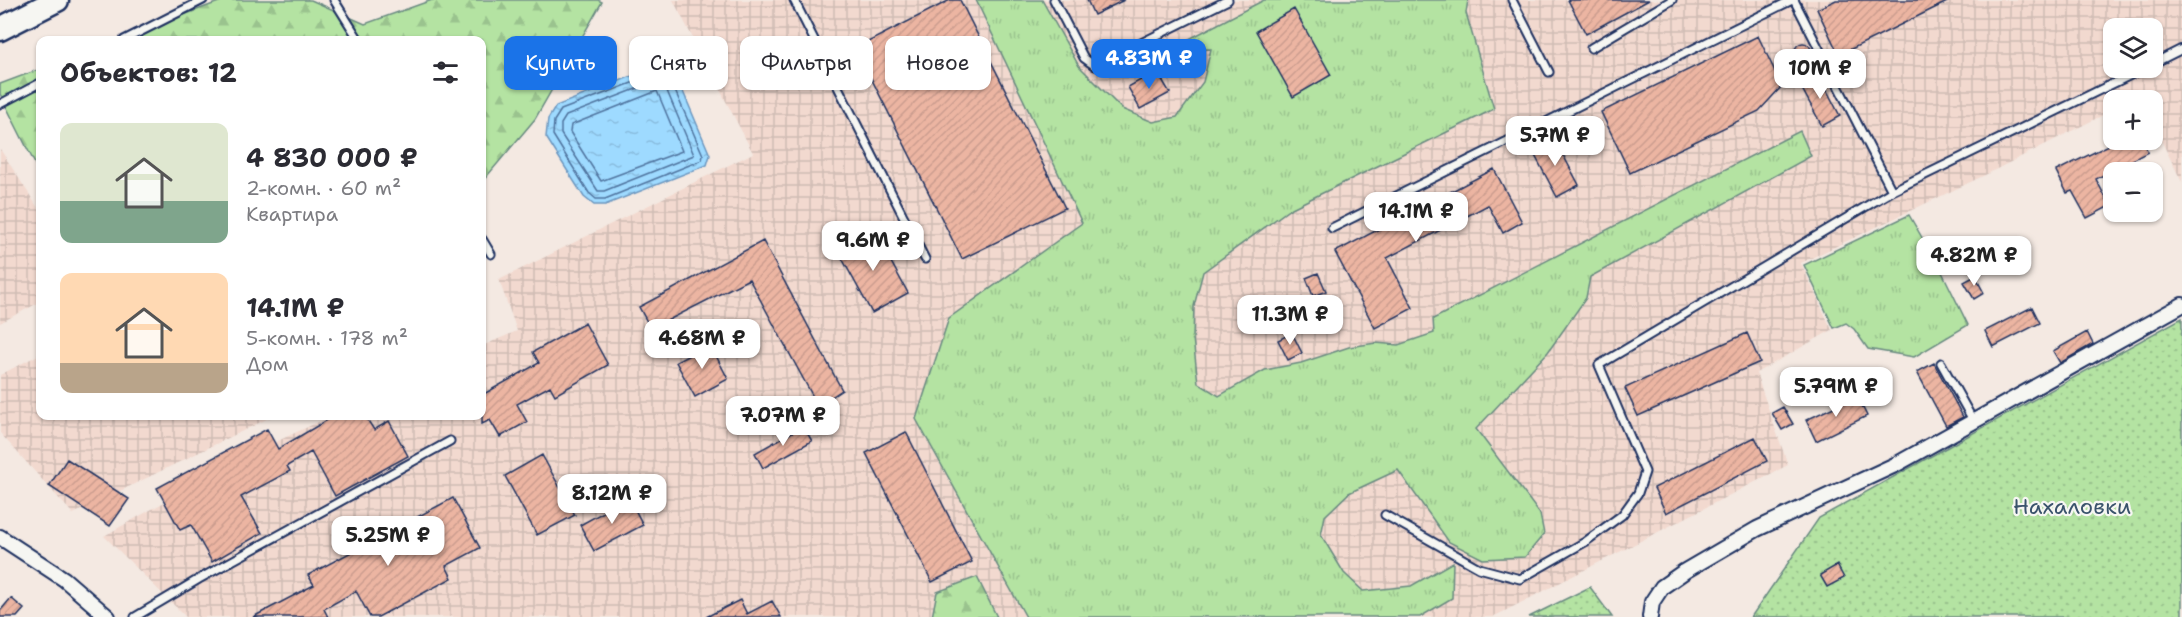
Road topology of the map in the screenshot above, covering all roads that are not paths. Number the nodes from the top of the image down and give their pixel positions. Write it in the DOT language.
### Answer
graph roads {
  1 [pos="57,0"];
  2 [pos="203,0"];
  3 [pos="334,0"];
  4 [pos="794,0"];
  5 [pos="1054,0"];
  6 [pos="1228,0"];
  7 [pos="1512,0"];
  8 [pos="1672,0"];
  9 [pos="1793,0"];
  10 [pos="0,29"];
  11 [pos="132,36"];
  12 [pos="356,36"];
  13 [pos="1591,48"];
  14 [pos="2182,49"];
  15 [pos="2163,58"];
  16 [pos="1550,72"];
  17 [pos="2125,78"];
  18 [pos="36,85"];
  19 [pos="0,104"];
  20 [pos="1893,191"];
  21 [pos="1332,228"];
  22 [pos="486,246"];
  23 [pos="491,254"];
  24 [pos="925,259"];
  25 [pos="2182,305"];
  26 [pos="1941,363"];
  27 [pos="1974,422"];
  28 [pos="450,441"];
  29 [pos="1385,515"];
  30 [pos="0,537"];
  31 [pos="108,617"];
  32 [pos="135,617"];
  33 [pos="1650,617"];
  1 -- 10 [label="main road"];
  2 -- 11 [label="lane"];
  3 -- 12 [label="lane"];
  4 -- 24 [label="lane"];
  5 -- 6 [label="lane"];
  7 -- 16 [label="lane"];
  8 -- 13 [label="lane"];
  9 -- 20 [label="lane"];
  9 -- 21 [label="lane"];
  14 -- 15 [label="lane"];
  17 -- 20 [label="lane"];
  18 -- 19 [label="lane"];
  20 -- 29 [label="lane"];
  22 -- 23 [label="lane"];
  25 -- 27 [label="street"];
  26 -- 27 [label="lane"];
  27 -- 33 [label="street"];
  28 -- 32 [label="lane"];
  30 -- 31 [label="street"];
}
